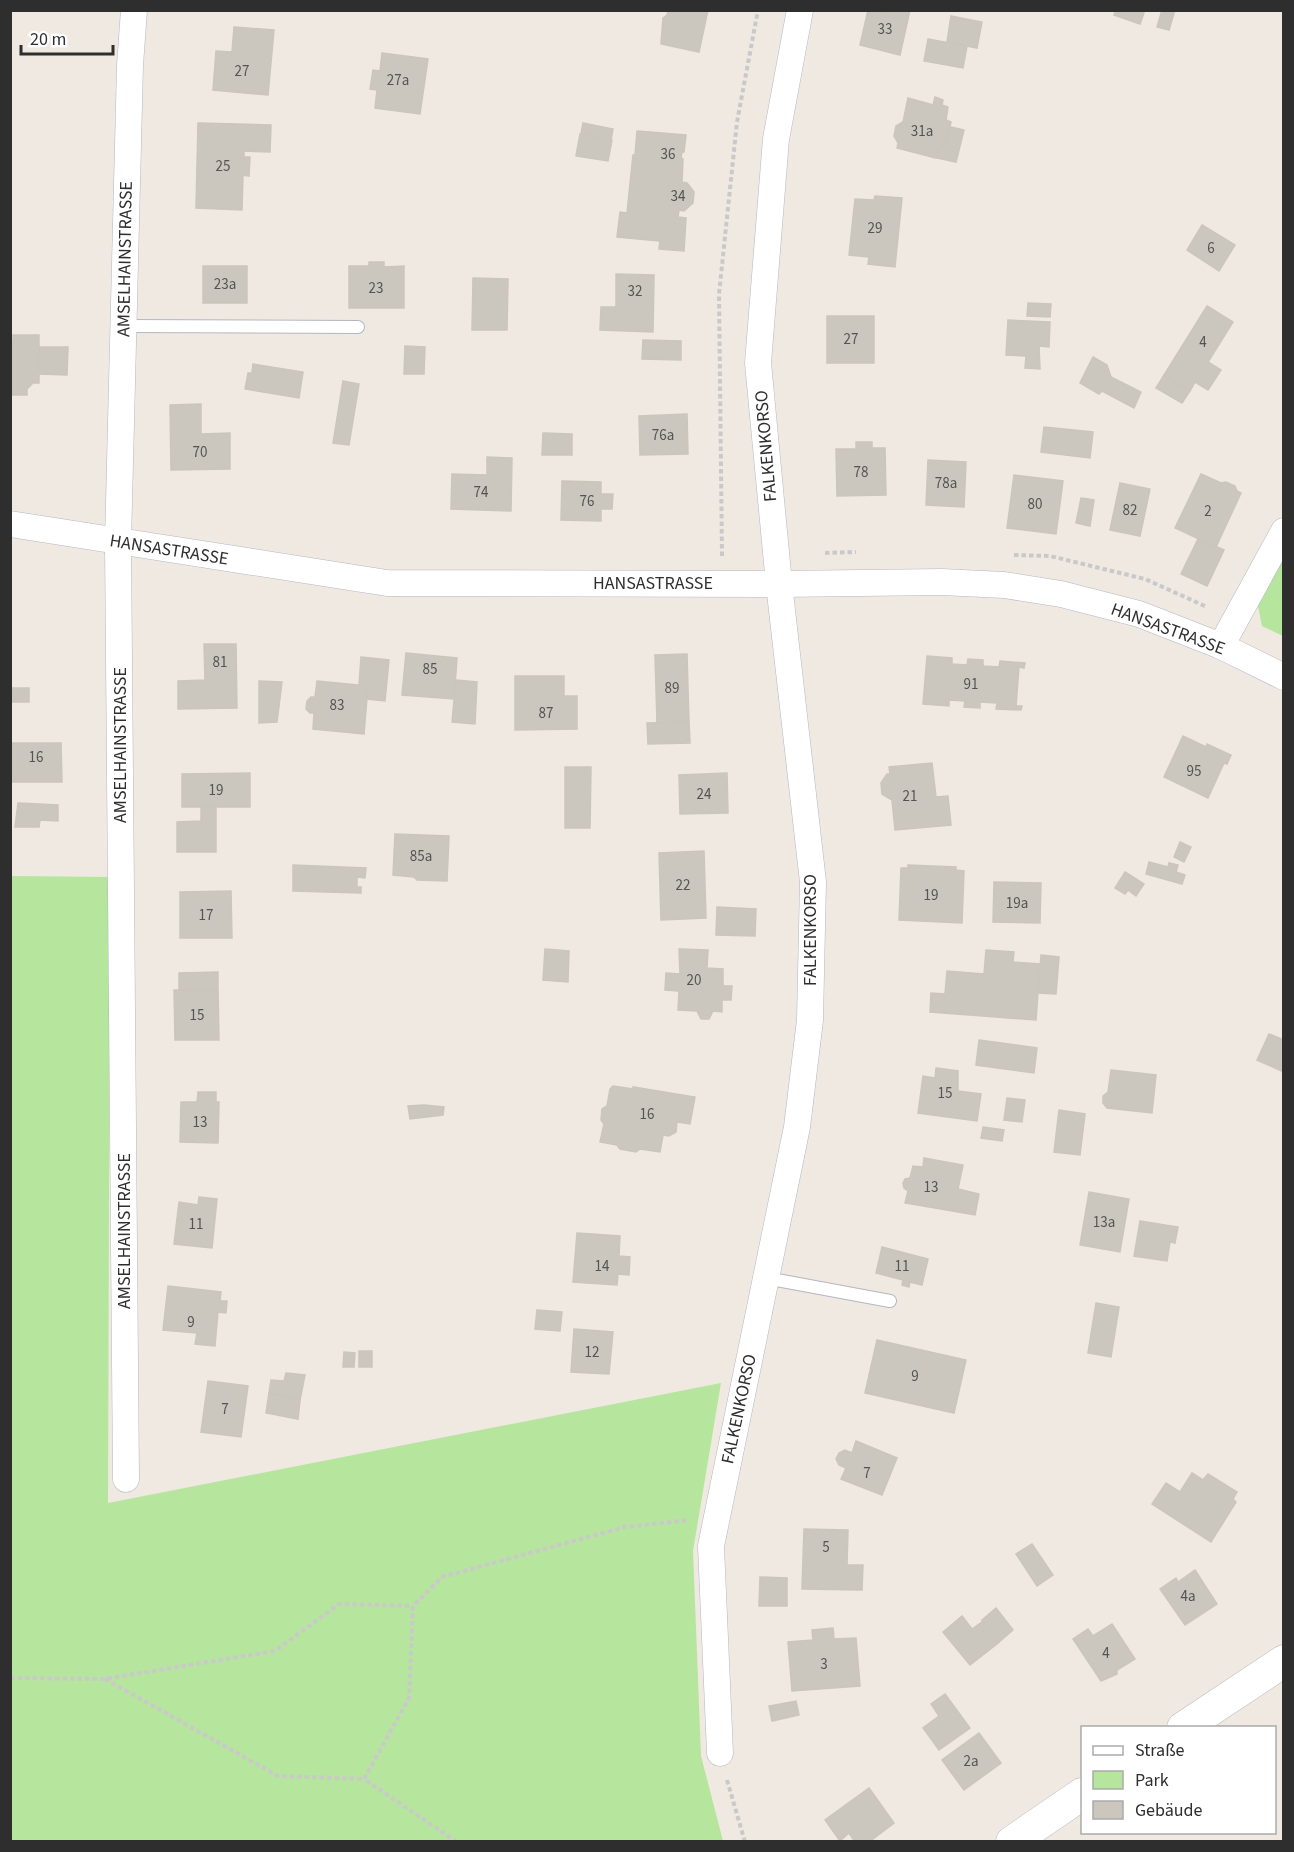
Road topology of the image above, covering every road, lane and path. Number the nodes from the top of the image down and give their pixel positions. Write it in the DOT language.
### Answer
graph roads {
  1 [pos="134,10"];
  2 [pos="758,10"];
  3 [pos="800,10"];
  4 [pos="123,326"];
  5 [pos="357,327"];
  6 [pos="10,524"];
  7 [pos="1284,531"];
  8 [pos="118,542"];
  9 [pos="723,584"];
  10 [pos="779,584"];
  11 [pos="1221,646"];
  12 [pos="1284,677"];
  13 [pos="766,1278"];
  14 [pos="890,1301"];
  15 [pos="126,1479"];
  16 [pos="717,1517"];
  17 [pos="413,1606"];
  18 [pos="1284,1661"];
  19 [pos="10,1678"];
  20 [pos="104,1679"];
  21 [pos="1186,1726"];
  22 [pos="720,1754"];
  23 [pos="364,1779"];
  24 [pos="1081,1795"];
  25 [pos="457,1842"];
  26 [pos="745,1842"];
  27 [pos="1012,1842"];
  1 -- 4 [label="street, AMSELHAINSTRASSE"];
  2 -- 9 [label="path"];
  3 -- 10 [label="street, FALKENKORSO"];
  4 -- 5 [label="lane"];
  4 -- 8 [label="street, AMSELHAINSTRASSE"];
  6 -- 8 [label="street, HANSASTRASSE"];
  7 -- 11 [label="street"];
  8 -- 9 [label="street, HANSASTRASSE"];
  8 -- 15 [label="street, AMSELHAINSTRASSE"];
  9 -- 10 [label="street, HANSASTRASSE"];
  10 -- 11 [label="street, HANSASTRASSE"];
  10 -- 13 [label="street, FALKENKORSO"];
  11 -- 12 [label="street, HANSASTRASSE"];
  13 -- 14 [label="lane"];
  13 -- 16 [label="street, FALKENKORSO"];
  16 -- 17 [label="path"];
  16 -- 22 [label="street, FALKENKORSO"];
  17 -- 20 [label="path"];
  17 -- 23 [label="path"];
  18 -- 21 [label="street"];
  19 -- 20 [label="path"];
  20 -- 23 [label="path"];
  22 -- 26 [label="path"];
  23 -- 25 [label="path"];
  24 -- 27 [label="street"];
}
